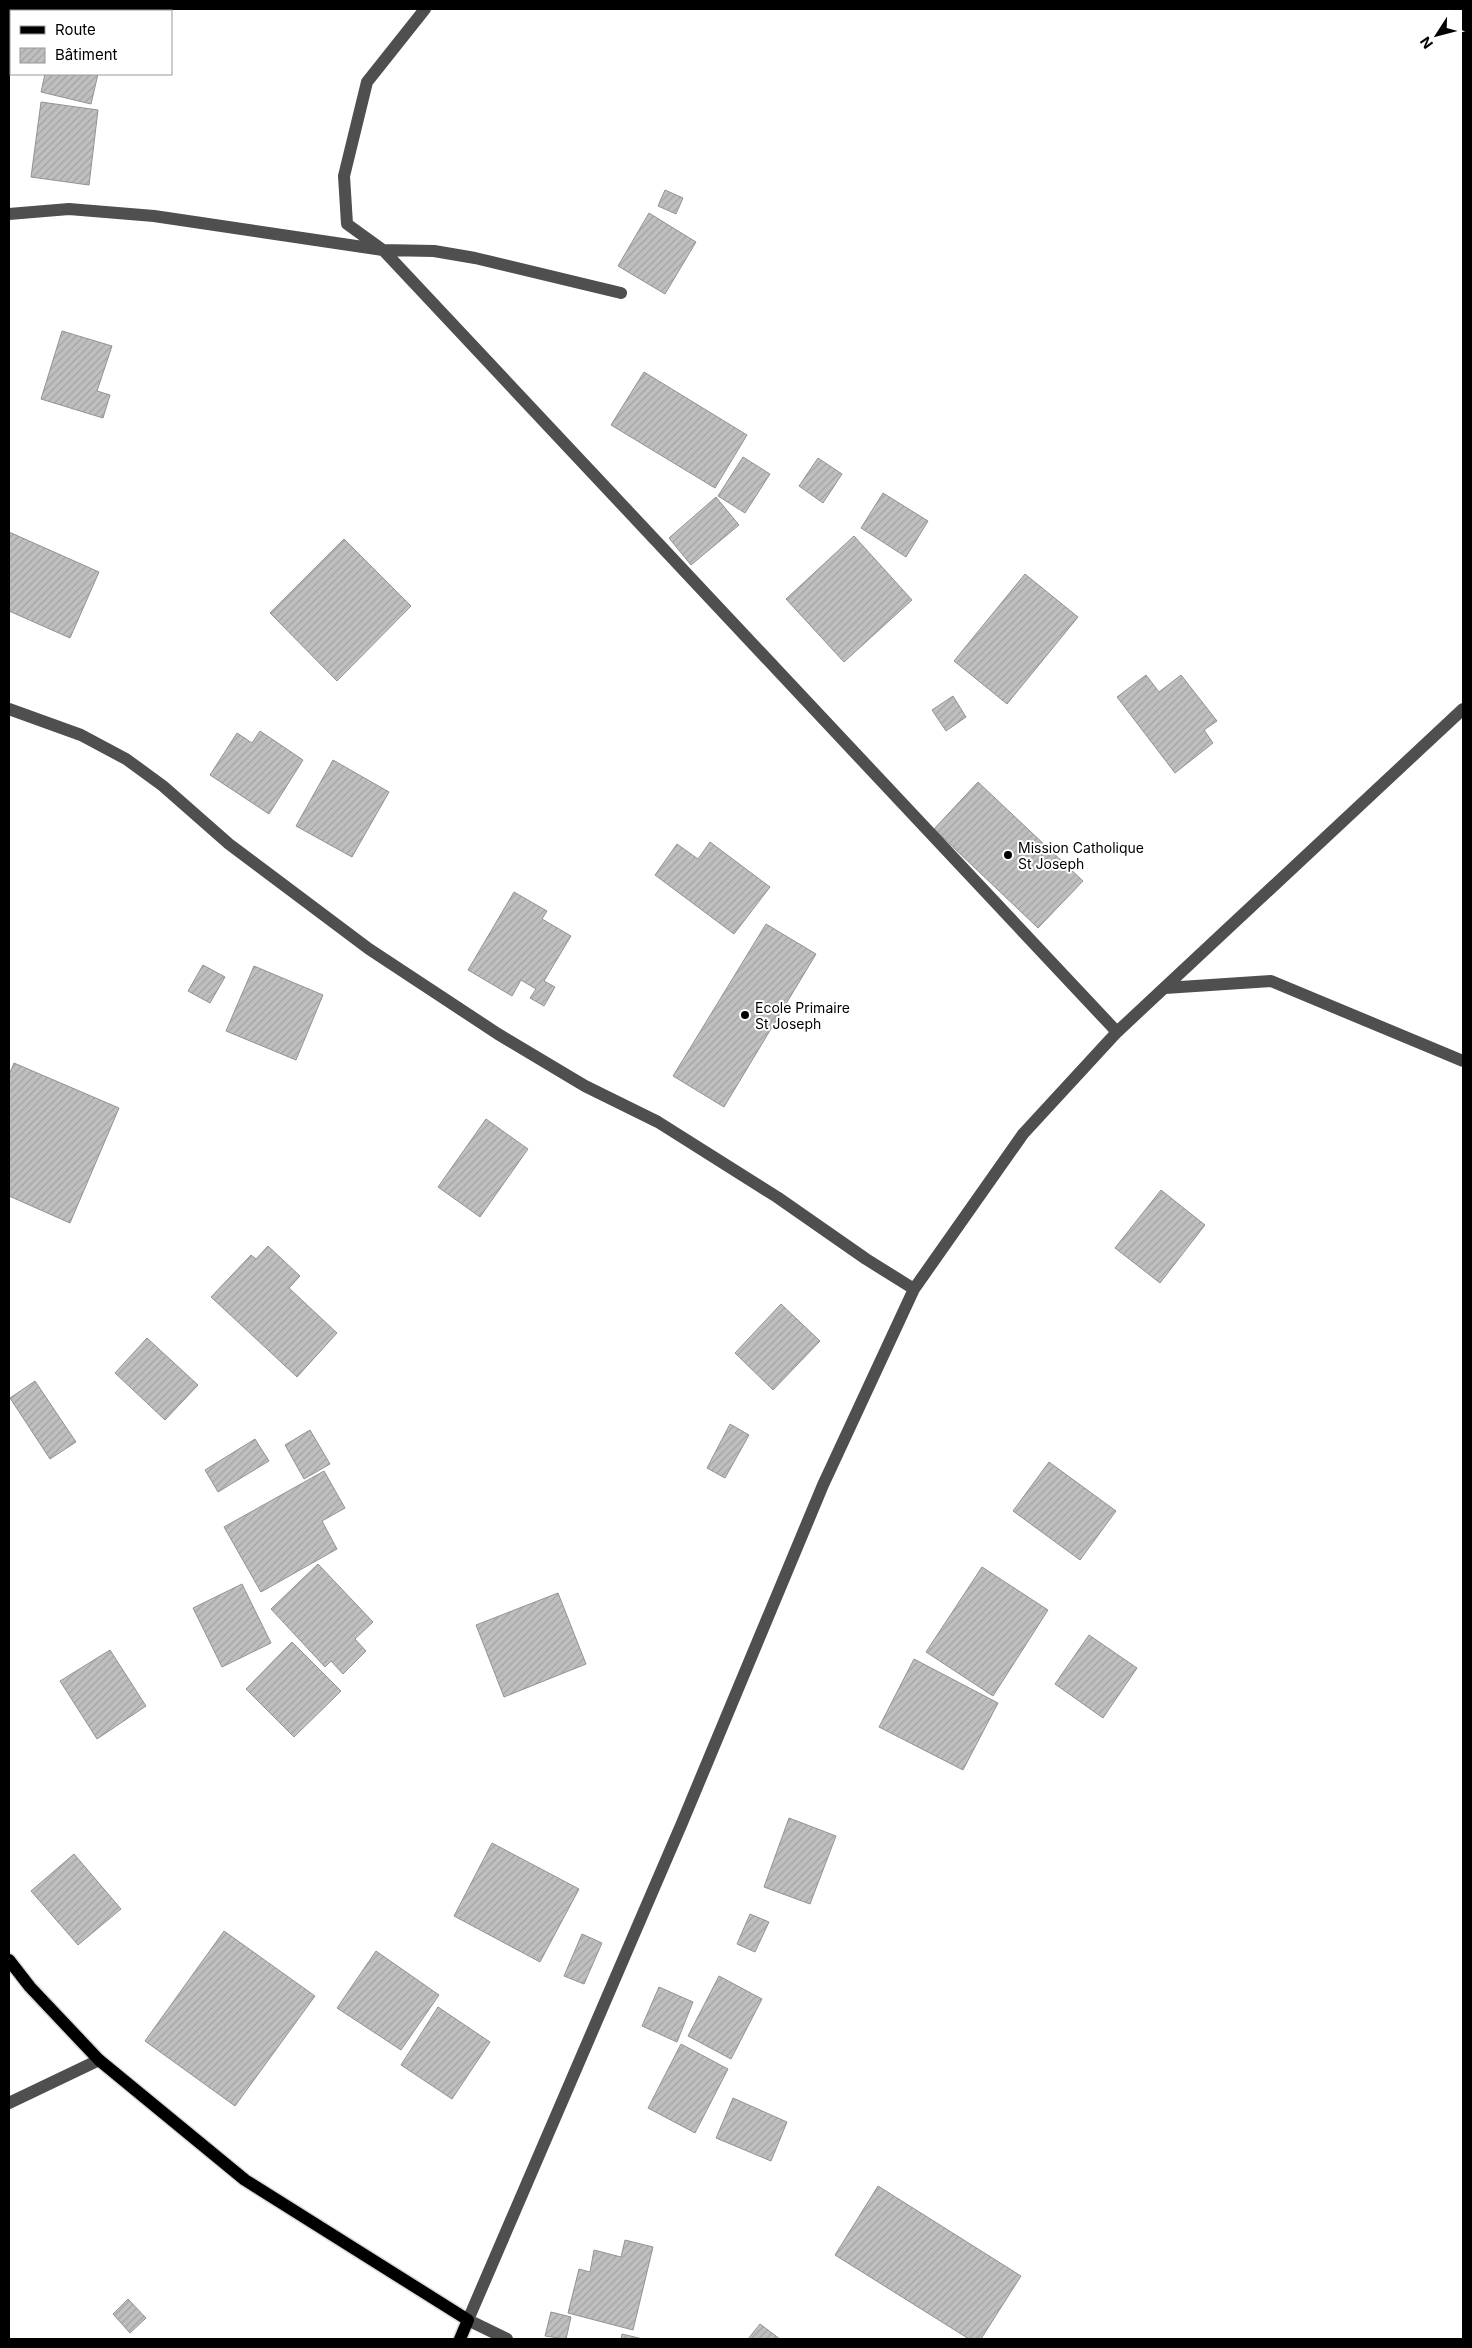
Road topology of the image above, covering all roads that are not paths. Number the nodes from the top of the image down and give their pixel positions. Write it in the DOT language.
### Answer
graph roads {
  1 [pos="425,9"];
  2 [pos="9,214"];
  3 [pos="383,250"];
  4 [pos="621,293"];
  5 [pos="9,709"];
  6 [pos="1463,709"];
  7 [pos="1165,988"];
  8 [pos="1118,1032"];
  9 [pos="1463,1061"];
  10 [pos="914,1289"];
  11 [pos="9,1960"];
  12 [pos="99,2060"];
  13 [pos="9,2103"];
  14 [pos="468,2320"];
  15 [pos="460,2339"];
  16 [pos="507,2339"];
  1 -- 3 [label="street"];
  2 -- 3 [label="street"];
  3 -- 4 [label="street"];
  3 -- 8 [label="street"];
  5 -- 10 [label="street"];
  6 -- 7 [label="street"];
  7 -- 8 [label="street"];
  7 -- 9 [label="street"];
  8 -- 10 [label="street"];
  10 -- 14 [label="street"];
  11 -- 12 [label="main road"];
  12 -- 13 [label="street"];
  12 -- 14 [label="main road"];
  14 -- 15 [label="main road"];
  14 -- 16 [label="street"];
}
